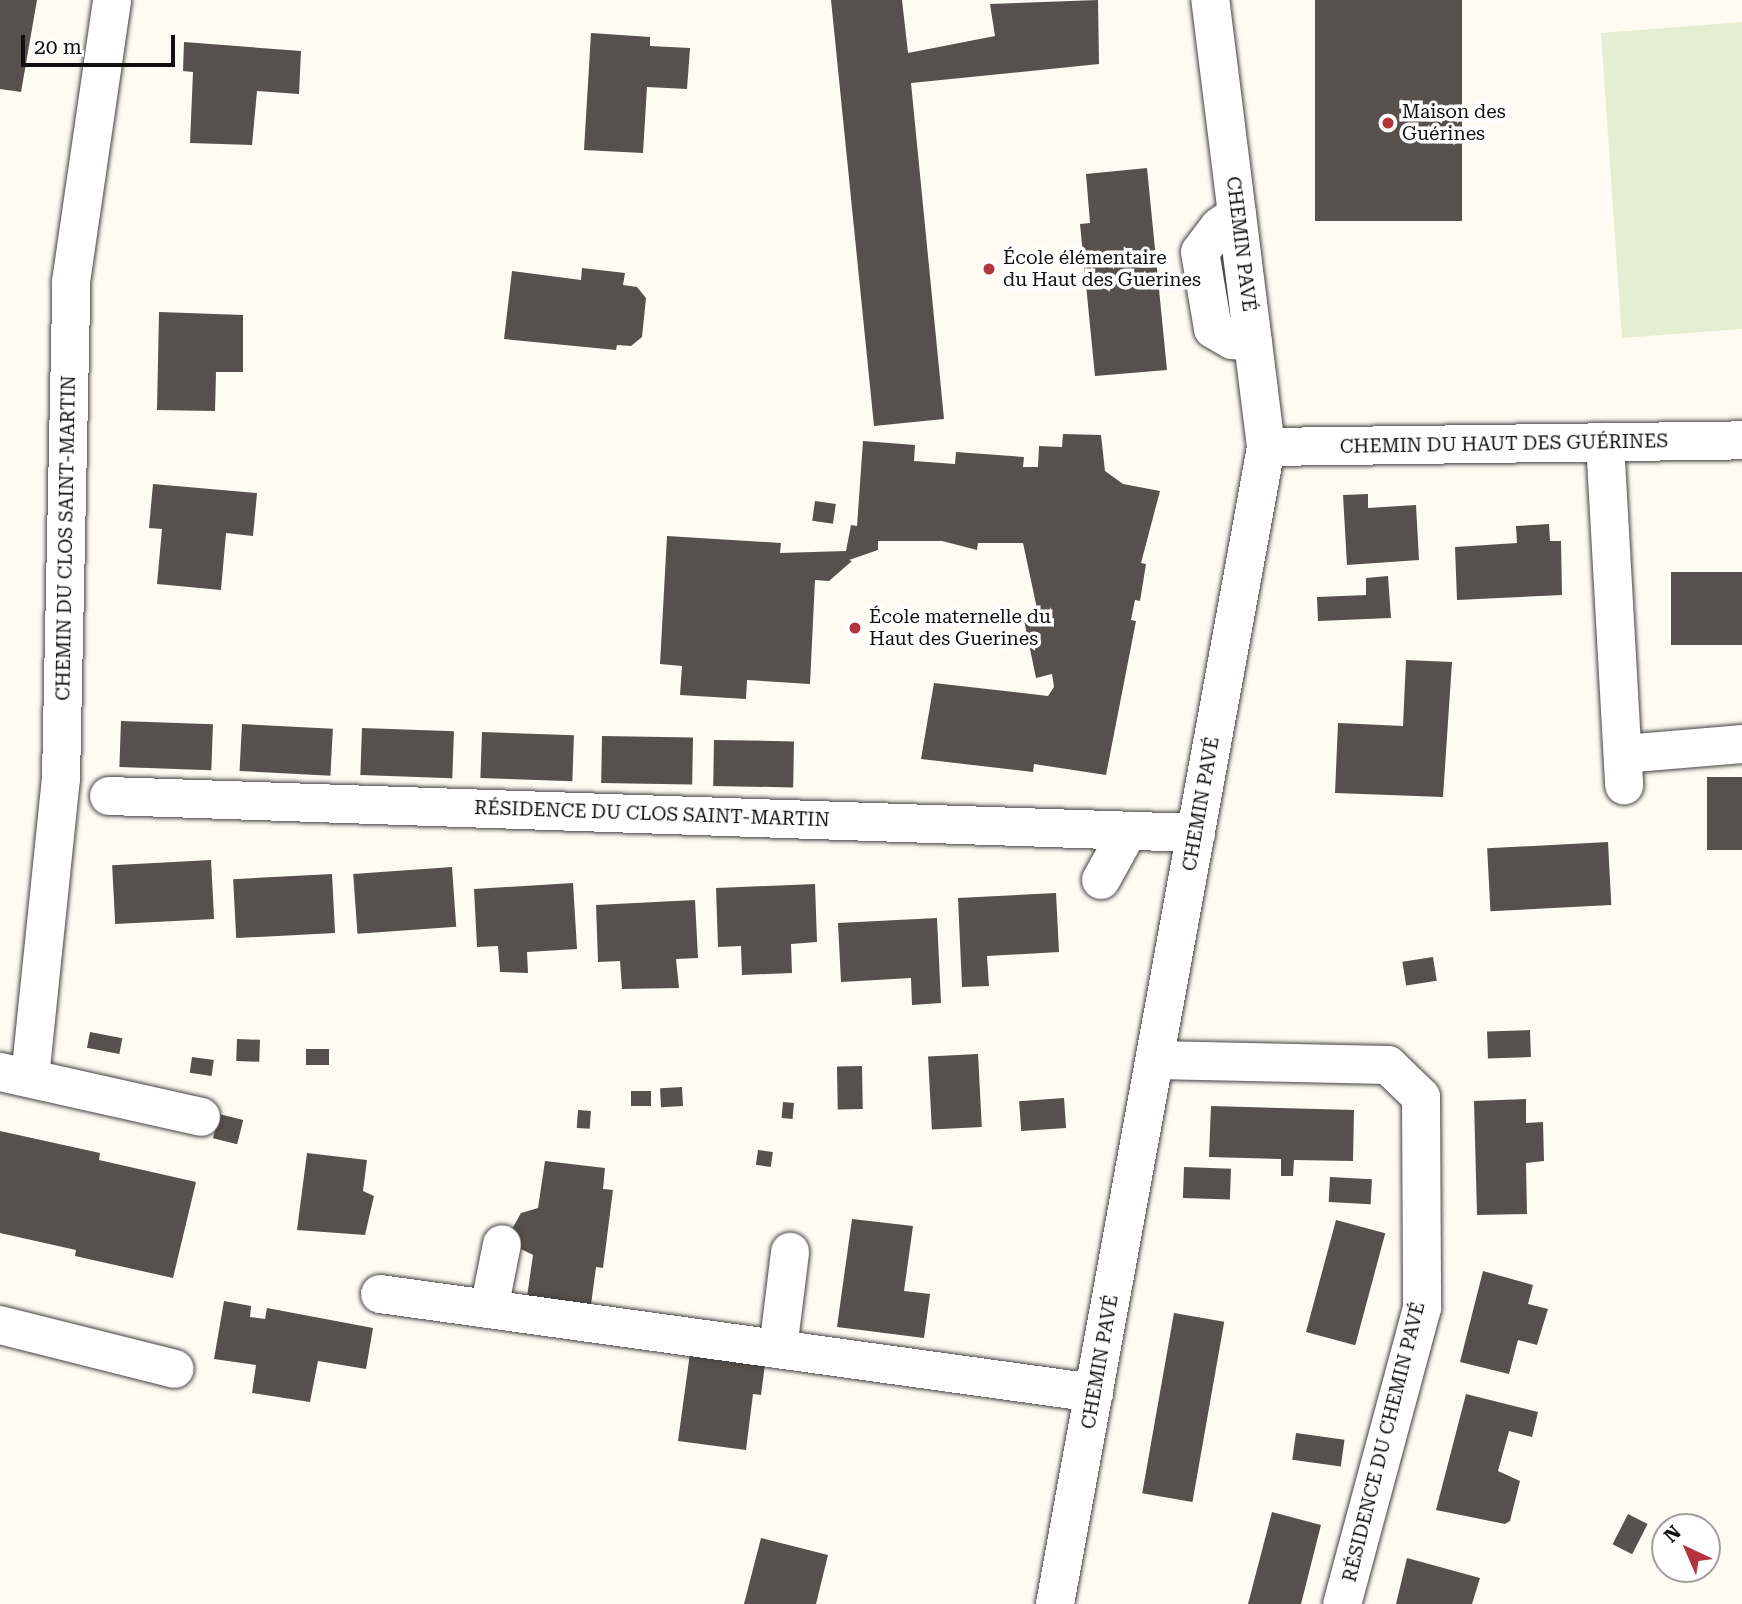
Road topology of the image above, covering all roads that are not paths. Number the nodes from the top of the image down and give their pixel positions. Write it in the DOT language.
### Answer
graph roads {
  1 [pos="112,0"];
  2 [pos="1210,0"];
  3 [pos="1742,440"];
  4 [pos="1605,442"];
  5 [pos="1266,447"];
  6 [pos="1742,744"];
  7 [pos="109,796"];
  8 [pos="1128,831"];
  9 [pos="1196,833"];
  10 [pos="1101,880"];
  11 [pos="1155,1060"];
  12 [pos="15,1075"];
  13 [pos="201,1117"];
  14 [pos="502,1244"];
  15 [pos="790,1252"];
  16 [pos="380,1294"];
  17 [pos="489,1309"];
  18 [pos="0,1325"];
  19 [pos="778,1349"];
  20 [pos="175,1369"];
  21 [pos="1094,1393"];
  22 [pos="1055,1604"];
  23 [pos="1342,1604"];
  1 -- 12 [label="street, CHEMIN DU CLOS SAINT-MARTIN"];
  2 -- 5 [label="street, CHEMIN PAVÉ"];
  3 -- 4 [label="street, CHEMIN DU HAUT DES GUÉRINES"];
  4 -- 5 [label="street, CHEMIN DU HAUT DES GUÉRINES"];
  4 -- 6 [label="street"];
  5 -- 9 [label="street, CHEMIN PAVÉ"];
  7 -- 8 [label="street, RÉSIDENCE DU CLOS SAINT-MARTIN"];
  8 -- 9 [label="street, RÉSIDENCE DU CLOS SAINT-MARTIN"];
  8 -- 10 [label="street"];
  9 -- 11 [label="street, CHEMIN PAVÉ"];
  11 -- 21 [label="street, CHEMIN PAVÉ"];
  11 -- 23 [label="street, RÉSIDENCE DU CHEMIN PAVÉ"];
  12 -- 13 [label="street, CHEMIN DU CLOS SAINT-MARTIN"];
  14 -- 17 [label="street"];
  15 -- 19 [label="street"];
  16 -- 17 [label="street"];
  17 -- 19 [label="street"];
  18 -- 20 [label="street"];
  19 -- 21 [label="street"];
  21 -- 22 [label="street, CHEMIN PAVÉ"];
}
